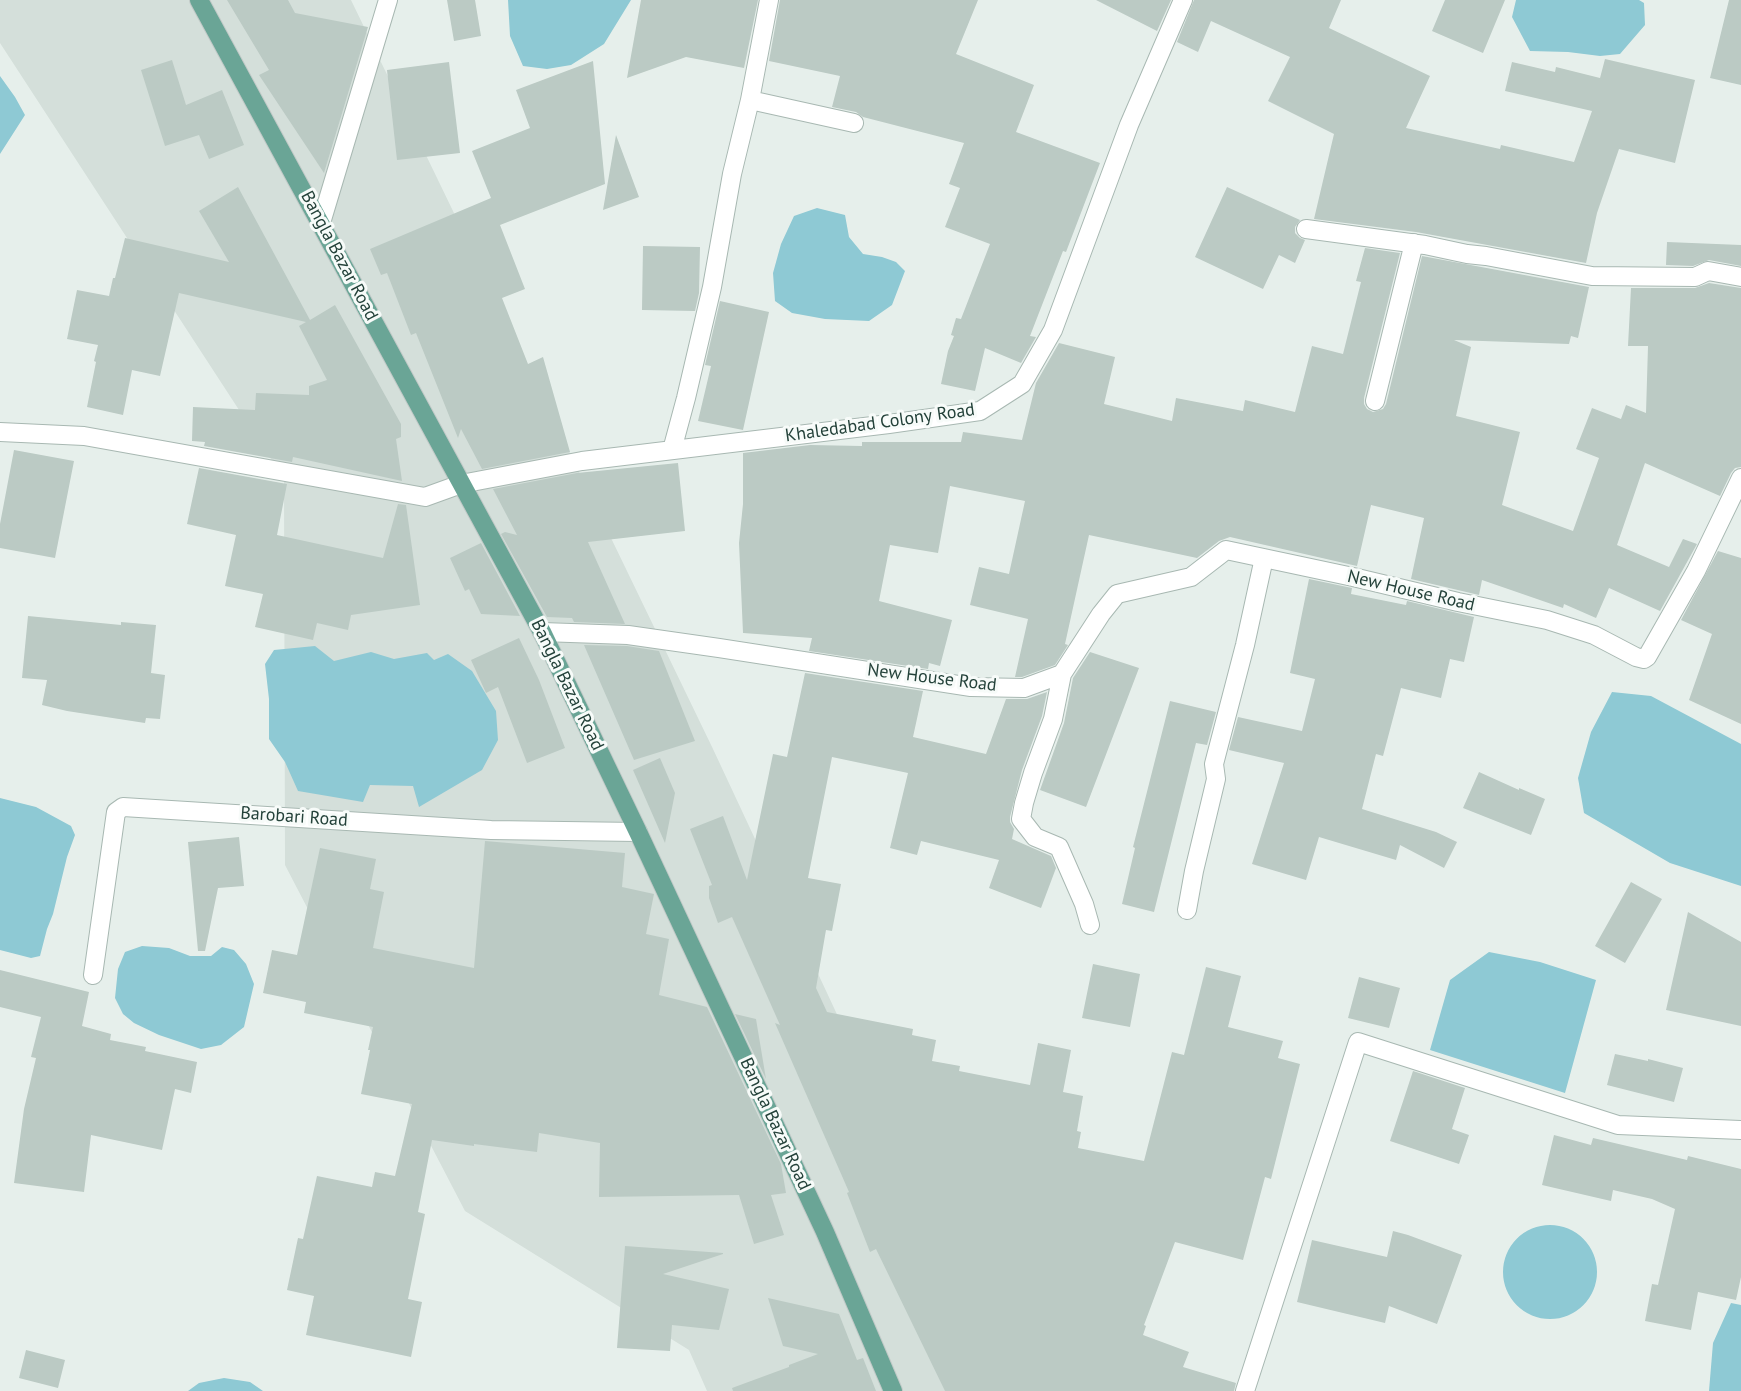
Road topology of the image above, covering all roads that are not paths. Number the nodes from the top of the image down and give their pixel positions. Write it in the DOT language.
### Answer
graph roads {
  1 [pos="199,0"];
  2 [pos="388,0"];
  3 [pos="769,0"];
  4 [pos="1183,0"];
  5 [pos="750,100"];
  6 [pos="854,123"];
  7 [pos="321,223"];
  8 [pos="1306,229"];
  9 [pos="1414,243"];
  10 [pos="1741,277"];
  11 [pos="1376,401"];
  12 [pos="0,432"];
  13 [pos="672,450"];
  14 [pos="1741,478"];
  15 [pos="461,484"];
  16 [pos="1264,558"];
  17 [pos="542,632"];
  18 [pos="1062,674"];
  19 [pos="638,832"];
  20 [pos="1187,910"];
  21 [pos="1090,925"];
  22 [pos="93,975"];
  23 [pos="1741,1130"];
  24 [pos="893,1391"];
  25 [pos="1245,1391"];
  1 -- 7 [label="main road, Bangla Bazar Road"];
  2 -- 7 [label="street"];
  3 -- 5 [label="street"];
  4 -- 13 [label="street, Khaledabad Colony Road"];
  5 -- 6 [label="street"];
  5 -- 13 [label="street"];
  7 -- 15 [label="main road, Bangla Bazar Road"];
  8 -- 9 [label="street"];
  9 -- 10 [label="street"];
  9 -- 11 [label="street"];
  12 -- 15 [label="street, Khaledabad Colony Road"];
  13 -- 15 [label="street, Khaledabad Colony Road"];
  14 -- 16 [label="street, New House Road"];
  15 -- 17 [label="main road, Bangla Bazar Road"];
  16 -- 18 [label="street, New House Road"];
  16 -- 20 [label="street"];
  17 -- 18 [label="street, New House Road"];
  17 -- 19 [label="main road, Bangla Bazar Road"];
  18 -- 21 [label="street"];
  19 -- 22 [label="street, Barobari Road"];
  19 -- 24 [label="main road, Bangla Bazar Road"];
  23 -- 25 [label="street"];
}
